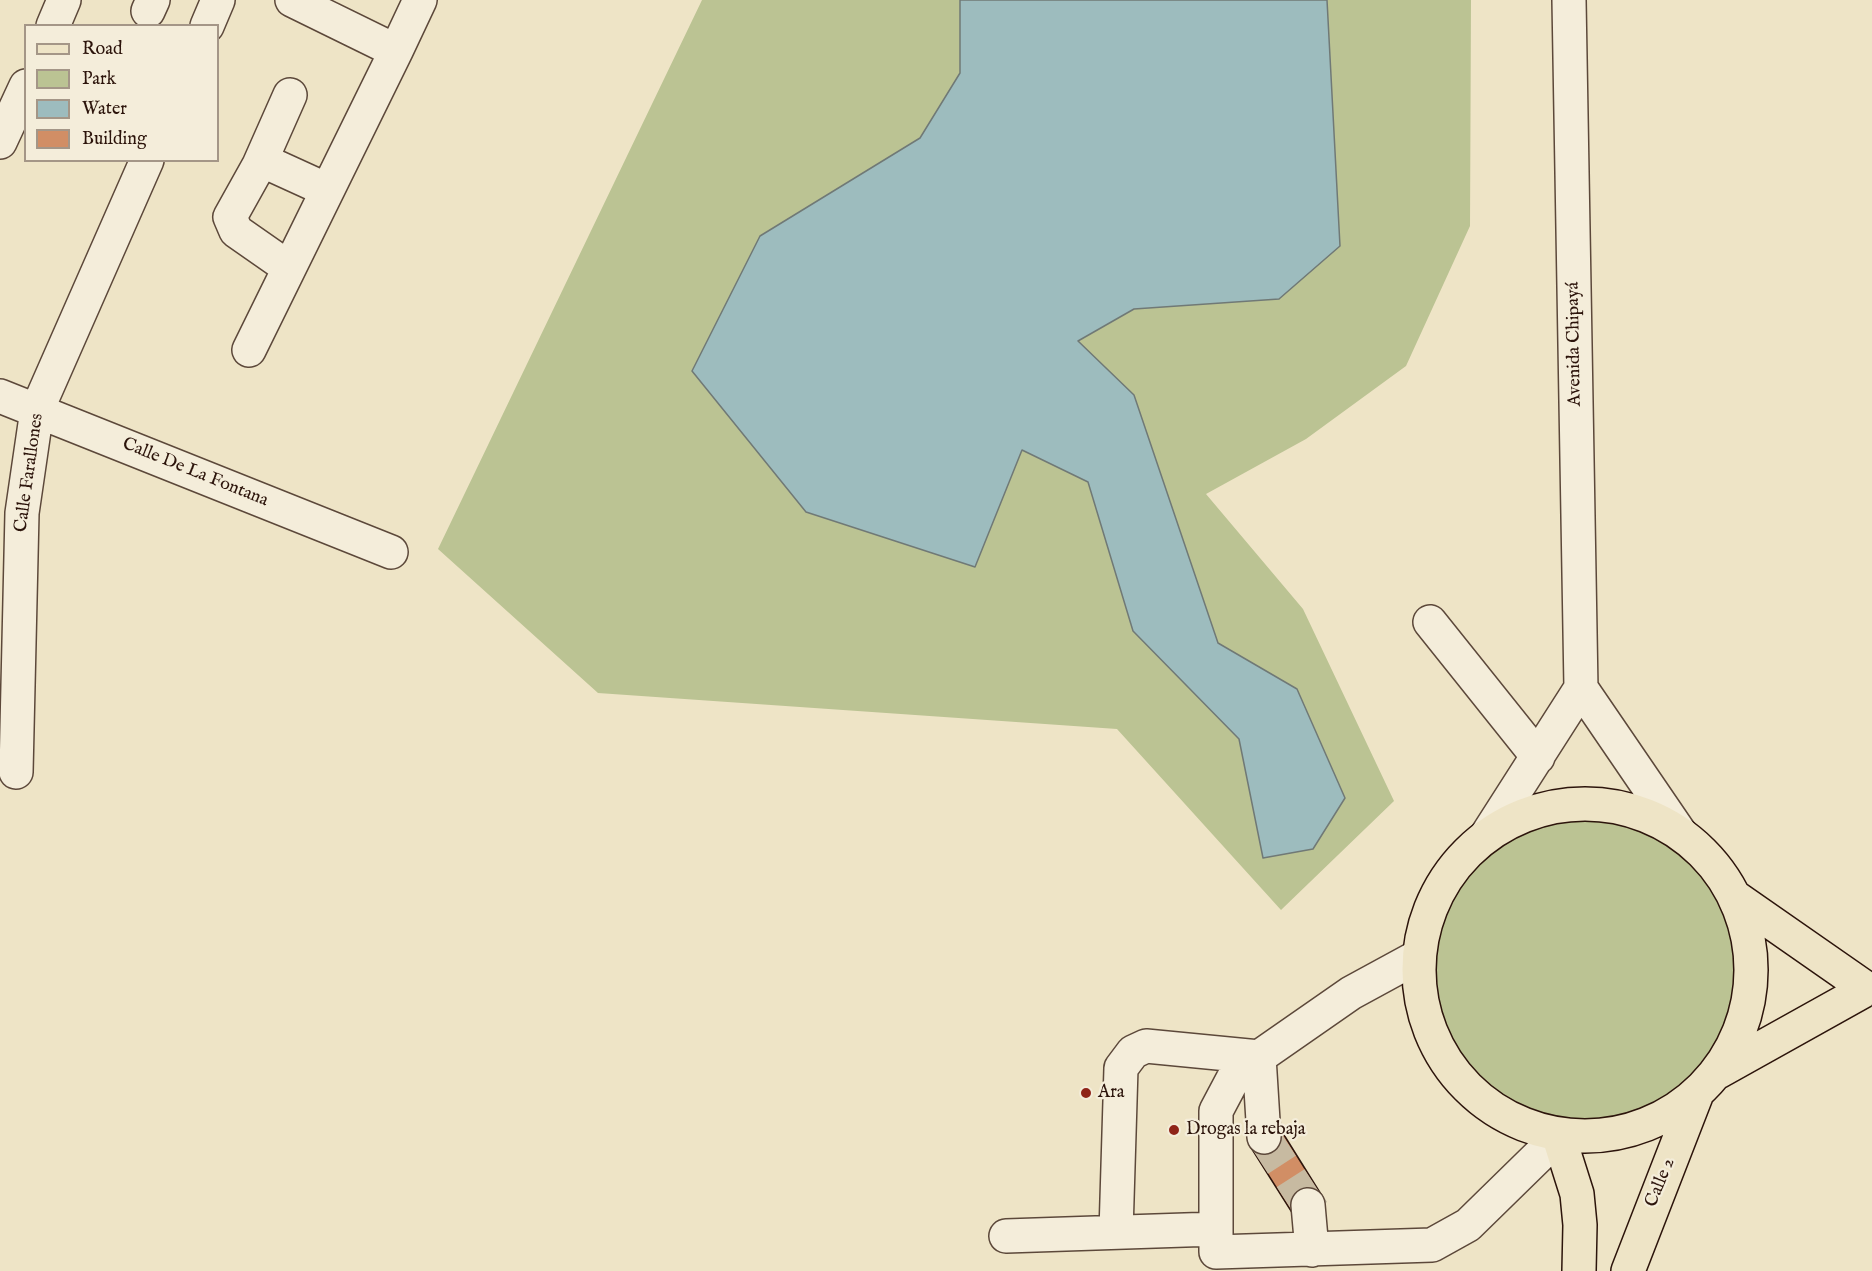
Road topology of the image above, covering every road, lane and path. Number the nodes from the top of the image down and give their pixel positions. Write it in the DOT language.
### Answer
graph roads {
  1 [pos="64,0"];
  2 [pos="218,0"];
  3 [pos="292,0"];
  4 [pos="420,0"];
  5 [pos="1569,0"];
  6 [pos="335,9"];
  7 [pos="53,24"];
  8 [pos="208,24"];
  9 [pos="396,51"];
  10 [pos="24,90"];
  11 [pos="290,95"];
  12 [pos="0,142"];
  13 [pos="146,162"];
  14 [pos="259,165"];
  15 [pos="327,190"];
  16 [pos="290,268"];
  17 [pos="249,350"];
  18 [pos="0,396"];
  19 [pos="37,410"];
  20 [pos="391,552"];
  21 [pos="1430,622"];
  22 [pos="1581,688"];
  23 [pos="1538,756"];
  24 [pos="16,772"];
  25 [pos="1680,833"];
  26 [pos="1487,835"];
  27 [pos="1735,897"];
  28 [pos="1419,956"];
  29 [pos="1870,989"];
  30 [pos="1259,1058"];
  31 [pos="1718,1072"];
  32 [pos="1696,1096"];
  33 [pos="1559,1136"];
  34 [pos="1264,1137"];
  35 [pos="1308,1205"];
  36 [pos="1215,1229"];
  37 [pos="1116,1232"];
  38 [pos="1006,1236"];
  39 [pos="1312,1250"];
  40 [pos="1579,1271"];
  41 [pos="1628,1271"];
  1 -- 7 [label="street"];
  2 -- 8 [label="street"];
  3 -- 6 [label="street"];
  4 -- 9 [label="street"];
  5 -- 22 [label="street, Avenida Chipayá"];
  6 -- 9 [label="street"];
  9 -- 15 [label="street"];
  10 -- 12 [label="street"];
  11 -- 14 [label="street"];
  13 -- 19 [label="street, Calle Farallones"];
  14 -- 15 [label="street"];
  14 -- 16 [label="street"];
  15 -- 16 [label="street"];
  16 -- 17 [label="street"];
  18 -- 19 [label="street, Calle De La Fontana"];
  19 -- 20 [label="street, Calle De La Fontana"];
  19 -- 24 [label="street, Calle Farallones"];
  21 -- 23 [label="street"];
  22 -- 23 [label="street"];
  22 -- 25 [label="street"];
  23 -- 26 [label="street"];
  25 -- 26 [label="main road"];
  25 -- 27 [label="main road"];
  26 -- 28 [label="main road"];
  27 -- 29 [label="main road"];
  27 -- 31 [label="main road"];
  28 -- 30 [label="street"];
  28 -- 33 [label="main road"];
  29 -- 31 [label="main road"];
  30 -- 34 [label="street"];
  30 -- 36 [label="street"];
  30 -- 37 [label="street"];
  31 -- 32 [label="main road"];
  32 -- 33 [label="main road"];
  32 -- 41 [label="main road, Calle 2"];
  33 -- 39 [label="street"];
  33 -- 40 [label="main road"];
  35 -- 39 [label="street"];
  36 -- 37 [label="street"];
  36 -- 39 [label="street"];
  37 -- 38 [label="street"];
}
